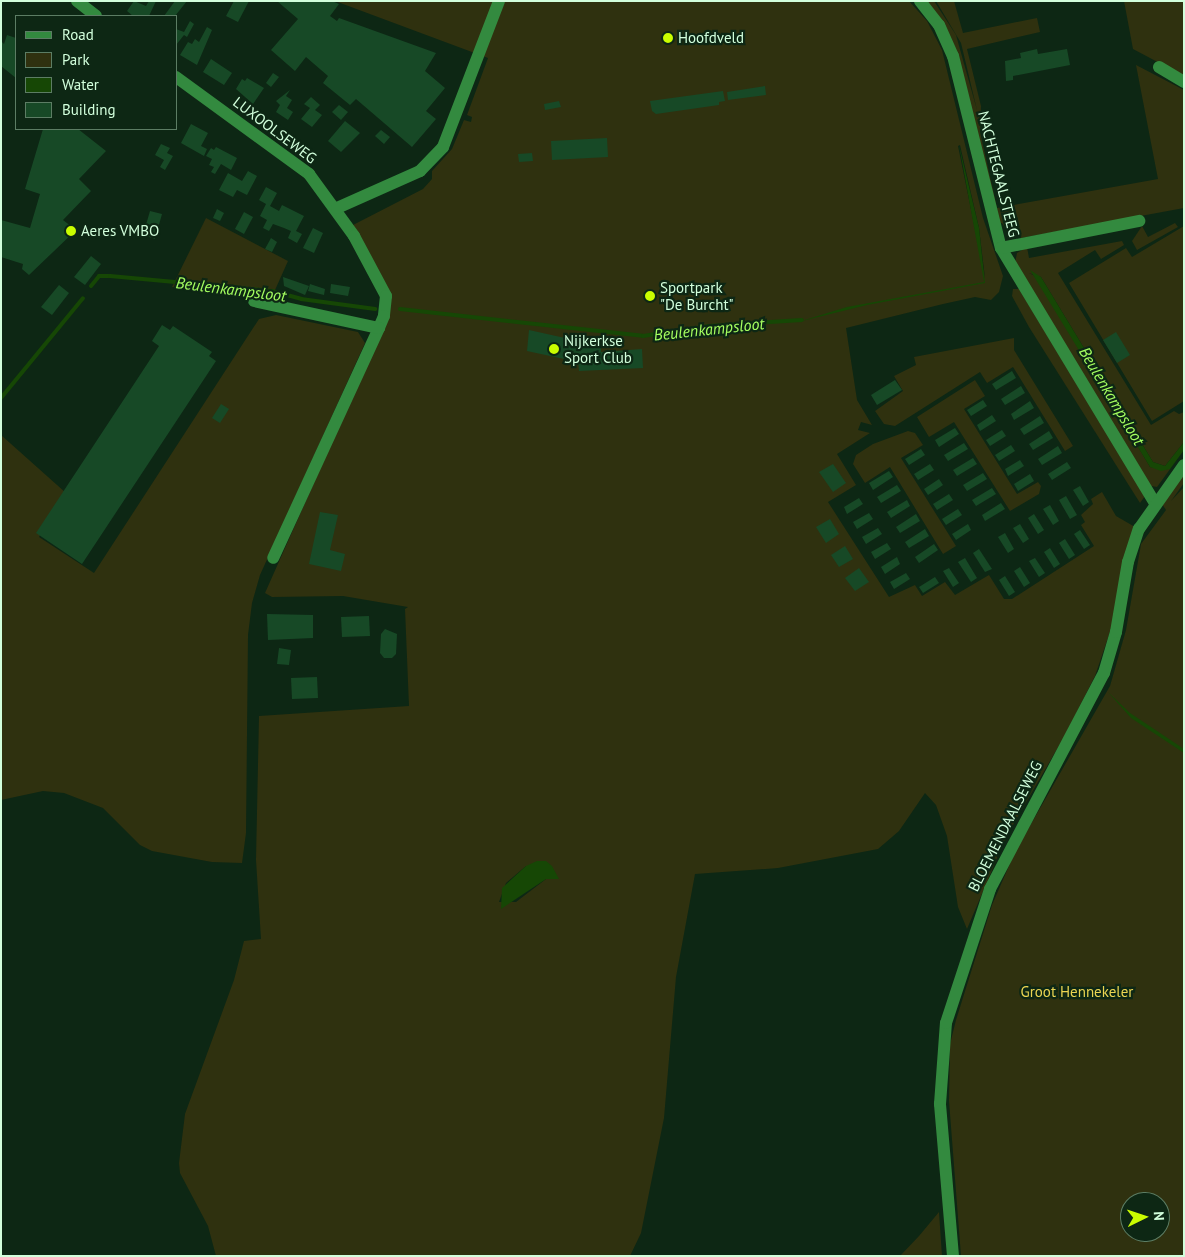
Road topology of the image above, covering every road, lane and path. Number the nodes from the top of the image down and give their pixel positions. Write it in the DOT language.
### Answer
graph roads {
  1 [pos="77,1"];
  2 [pos="499,1"];
  3 [pos="920,1"];
  4 [pos="95,15"];
  5 [pos="1159,67"];
  6 [pos="178,78"];
  7 [pos="1184,82"];
  8 [pos="337,208"];
  9 [pos="1139,221"];
  10 [pos="1001,248"];
  11 [pos="254,301"];
  12 [pos="380,328"];
  13 [pos="1184,466"];
  14 [pos="1155,503"];
  15 [pos="273,558"];
  16 [pos="953,1256"];
  1 -- 4 [label="street"];
  2 -- 8 [label="street"];
  3 -- 10 [label="street, NACHTEGAALSTEEG"];
  5 -- 7 [label="street"];
  6 -- 8 [label="street, LUXOOLSEWEG"];
  8 -- 12 [label="street, LUXOOLSEWEG"];
  9 -- 10 [label="street"];
  10 -- 14 [label="street, NACHTEGAALSTEEG"];
  11 -- 12 [label="street"];
  12 -- 15 [label="street, LUXOOLSEWEG"];
  13 -- 14 [label="street, BLOEMENDAALSEWEG"];
  14 -- 16 [label="street, BLOEMENDAALSEWEG"];
}
